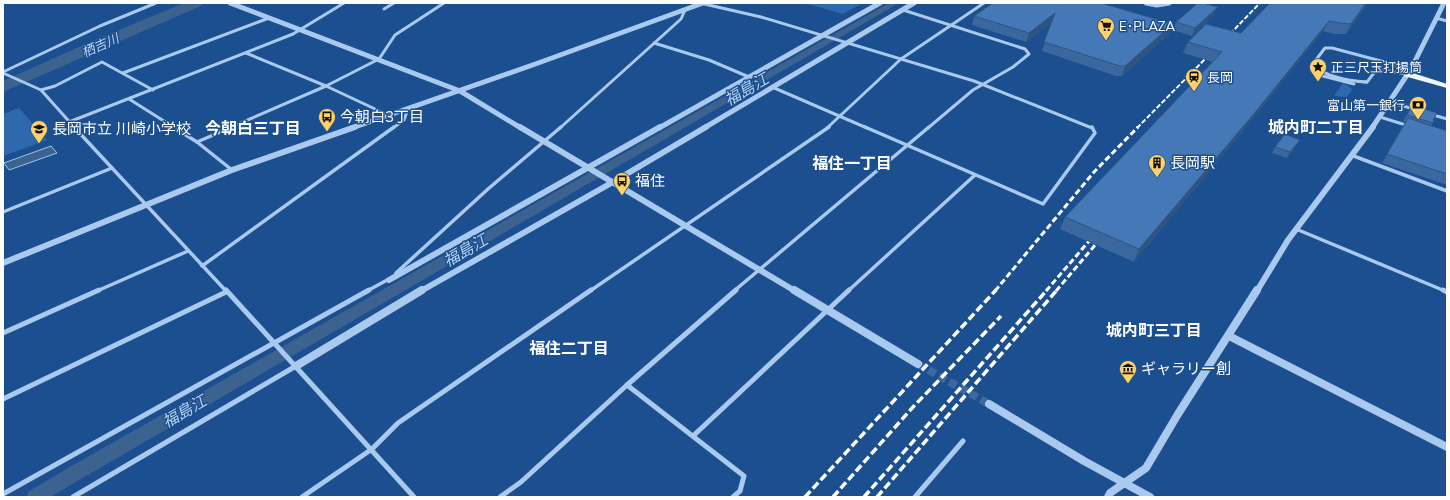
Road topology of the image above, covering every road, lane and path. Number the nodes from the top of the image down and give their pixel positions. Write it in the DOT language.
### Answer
graph roads {
  1 [pos="156,3"];
  2 [pos="230,3"];
  3 [pos="344,3"];
  4 [pos="394,3"];
  5 [pos="444,3"];
  6 [pos="701,3"];
  7 [pos="880,3"];
  8 [pos="914,3"];
  9 [pos="984,3"];
  10 [pos="1146,3"];
  11 [pos="1169,3"];
  12 [pos="1444,3"];
  13 [pos="384,9"];
  14 [pos="902,9"];
  15 [pos="685,10"];
  16 [pos="269,18"];
  17 [pos="1436,18"];
  18 [pos="1447,21"];
  19 [pos="952,25"];
  20 [pos="300,29"];
  21 [pos="827,36"];
  22 [pos="844,42"];
  23 [pos="654,43"];
  24 [pos="246,53"];
  25 [pos="379,59"];
  26 [pos="902,59"];
  27 [pos="1409,72"];
  28 [pos="4,73"];
  29 [pos="123,73"];
  30 [pos="749,77"];
  31 [pos="1447,79"];
  32 [pos="982,85"];
  33 [pos="326,86"];
  34 [pos="1447,86"];
  35 [pos="772,87"];
  36 [pos="41,90"];
  37 [pos="152,90"];
  38 [pos="460,91"];
  39 [pos="129,99"];
  40 [pos="1390,102"];
  41 [pos="408,109"];
  42 [pos="1418,110"];
  43 [pos="1425,113"];
  44 [pos="390,116"];
  45 [pos="841,116"];
  46 [pos="1380,117"];
  47 [pos="1447,120"];
  48 [pos="68,122"];
  49 [pos="1417,128"];
  50 [pos="197,142"];
  51 [pos="544,142"];
  52 [pos="909,145"];
  53 [pos="1351,155"];
  54 [pos="112,168"];
  55 [pos="591,169"];
  56 [pos="232,170"];
  57 [pos="975,175"];
  58 [pos="610,180"];
  59 [pos="1447,191"];
  60 [pos="146,206"];
  61 [pos="3,212"];
  62 [pos="686,225"];
  63 [pos="1296,229"];
  64 [pos="188,251"];
  65 [pos="3,263"];
  66 [pos="202,266"];
  67 [pos="760,269"];
  68 [pos="389,280"];
  69 [pos="226,292"];
  70 [pos="1447,292"];
  71 [pos="828,310"];
  72 [pos="3,333"];
  73 [pos="1229,336"];
  74 [pos="274,344"];
  75 [pos="294,364"];
  76 [pos="918,364"];
  77 [pos="627,385"];
  78 [pos="3,399"];
  79 [pos="989,404"];
  80 [pos="693,436"];
  81 [pos="963,441"];
  82 [pos="1447,447"];
  83 [pos="372,449"];
  84 [pos="1124,483"];
  85 [pos="3,494"];
  86 [pos="72,497"];
  87 [pos="302,497"];
  88 [pos="414,497"];
  89 [pos="500,497"];
  90 [pos="733,497"];
  91 [pos="915,497"];
  92 [pos="1108,497"];
  93 [pos="1150,497"];
  1 -- 28 [label="street"];
  2 -- 16 [label="street"];
  3 -- 20 [label="street"];
  4 -- 13 [label="street"];
  5 -- 25 [label="street"];
  6 -- 15 [label="street"];
  6 -- 21 [label="street"];
  7 -- 21 [label="street"];
  8 -- 14 [label="street"];
  9 -- 19 [label="street"];
  10 -- 11 [label="street"];
  12 -- 17 [label="street"];
  14 -- 19 [label="street"];
  14 -- 22 [label="street"];
  15 -- 23 [label="street"];
  15 -- 38 [label="street"];
  16 -- 20 [label="street"];
  16 -- 29 [label="street"];
  17 -- 18 [label="street"];
  17 -- 27 [label="street"];
  19 -- 26 [label="street"];
  19 -- 32 [label="street"];
  20 -- 24 [label="street"];
  20 -- 25 [label="street"];
  21 -- 22 [label="street"];
  21 -- 30 [label="street"];
  22 -- 26 [label="street"];
  22 -- 35 [label="street"];
  23 -- 30 [label="street"];
  23 -- 51 [label="street"];
  24 -- 33 [label="street"];
  24 -- 37 [label="street"];
  25 -- 33 [label="street"];
  25 -- 38 [label="street"];
  26 -- 32 [label="street"];
  26 -- 45 [label="street"];
  27 -- 27 [label="street"];
  27 -- 31 [label="main road"];
  27 -- 34 [label="main road"];
  27 -- 40 [label="street"];
  28 -- 36 [label="street"];
  29 -- 36 [label="street"];
  29 -- 37 [label="street"];
  30 -- 55 [label="street"];
  32 -- 52 [label="street"];
  32 -- 57 [label="street"];
  33 -- 44 [label="street"];
  33 -- 50 [label="street"];
  35 -- 45 [label="street"];
  35 -- 58 [label="street"];
  36 -- 48 [label="street"];
  37 -- 39 [label="street"];
  38 -- 41 [label="street"];
  38 -- 51 [label="street"];
  39 -- 48 [label="street"];
  39 -- 50 [label="street"];
  40 -- 42 [label="street"];
  40 -- 46 [label="street"];
  41 -- 44 [label="street"];
  41 -- 66 [label="street"];
  43 -- 47 [label="street"];
  44 -- 56 [label="street"];
  45 -- 52 [label="street"];
  45 -- 62 [label="street"];
  46 -- 49 [label="street"];
  46 -- 53 [label="street"];
  48 -- 54 [label="street"];
  50 -- 56 [label="street"];
  51 -- 55 [label="street"];
  51 -- 68 [label="street"];
  52 -- 57 [label="street"];
  52 -- 67 [label="street"];
  53 -- 59 [label="street"];
  53 -- 63 [label="street"];
  54 -- 60 [label="street"];
  54 -- 61 [label="street"];
  55 -- 58 [label="street"];
  55 -- 68 [label="street"];
  56 -- 60 [label="street"];
  57 -- 71 [label="street"];
  58 -- 62 [label="street"];
  58 -- 75 [label="street"];
  60 -- 64 [label="street"];
  60 -- 65 [label="street"];
  62 -- 67 [label="street"];
  62 -- 83 [label="street"];
  63 -- 70 [label="street"];
  63 -- 73 [label="street"];
  64 -- 66 [label="street"];
  64 -- 72 [label="street"];
  66 -- 69 [label="street"];
  67 -- 71 [label="street"];
  67 -- 77 [label="street"];
  68 -- 74 [label="street"];
  69 -- 74 [label="street"];
  69 -- 78 [label="street"];
  71 -- 76 [label="street"];
  71 -- 80 [label="street"];
  73 -- 82 [label="street"];
  73 -- 84 [label="street"];
  74 -- 75 [label="street"];
  74 -- 85 [label="street"];
  75 -- 83 [label="street"];
  75 -- 86 [label="street"];
  77 -- 80 [label="street"];
  77 -- 89 [label="street"];
  79 -- 84 [label="street"];
  80 -- 90 [label="street"];
  81 -- 91 [label="street"];
  83 -- 87 [label="street"];
  83 -- 88 [label="street"];
  84 -- 92 [label="street"];
  84 -- 93 [label="street"];
}
